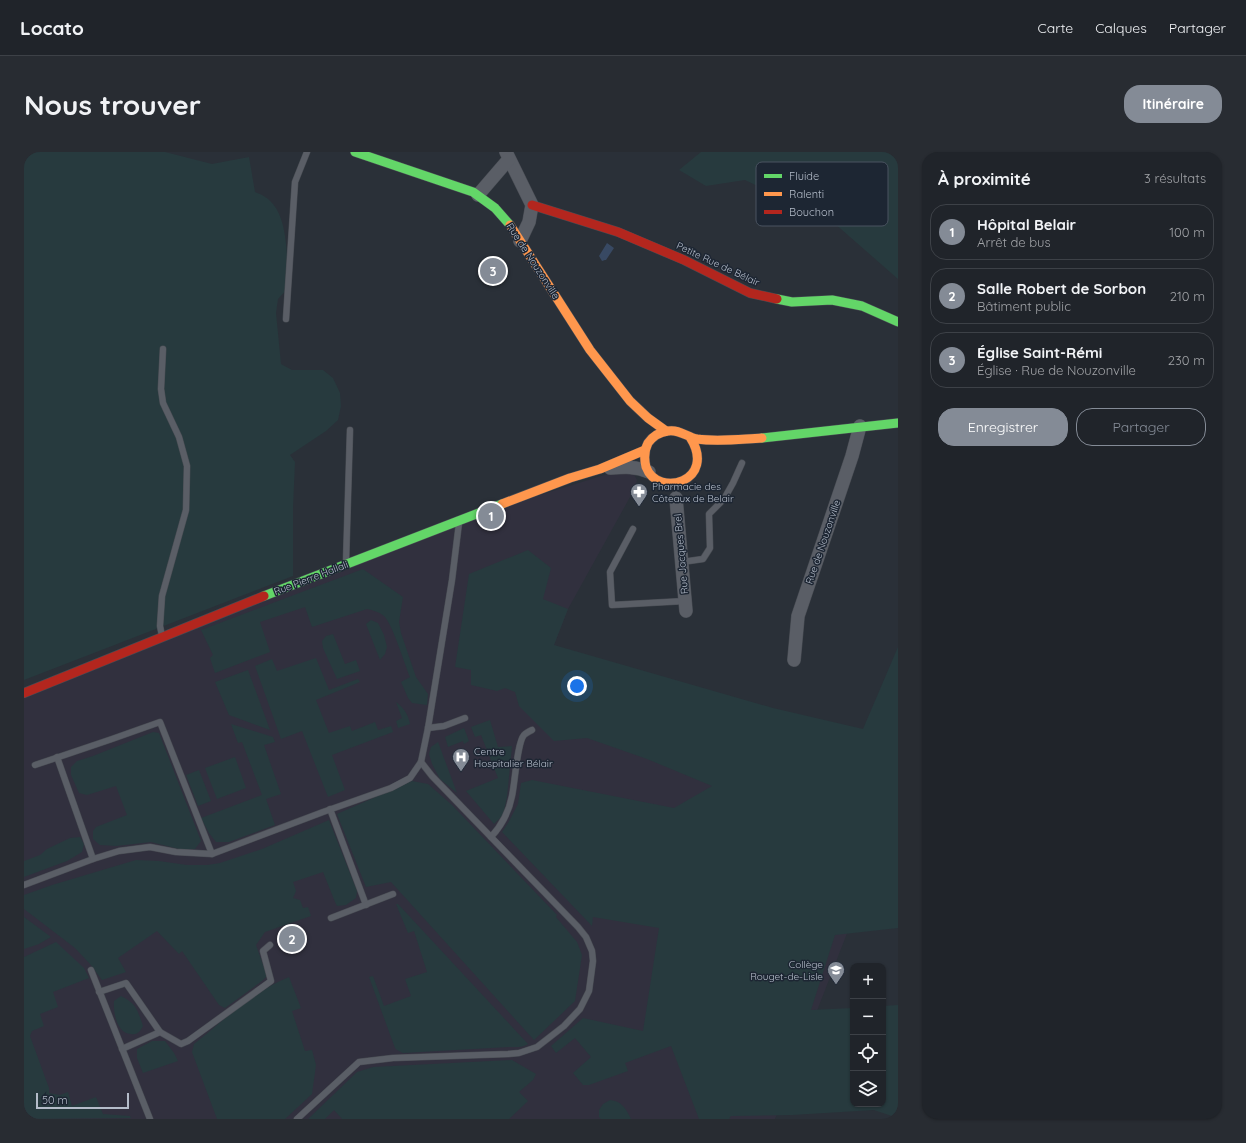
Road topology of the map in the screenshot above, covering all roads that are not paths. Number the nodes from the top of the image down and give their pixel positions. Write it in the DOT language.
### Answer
graph roads {
  1 [pos="308,152"];
  2 [pos="355,152"];
  3 [pos="507,156"];
  4 [pos="478,195"];
  5 [pos="532,205"];
  6 [pos="520,241"];
  7 [pos="286,319"];
  8 [pos="898,322"];
  9 [pos="163,349"];
  10 [pos="590,350"];
  11 [pos="632,415"];
  12 [pos="898,423"];
  13 [pos="860,426"];
  14 [pos="350,430"];
  15 [pos="666,431"];
  16 [pos="690,437"];
  17 [pos="749,439"];
  18 [pos="646,444"];
  19 [pos="704,454"];
  20 [pos="742,463"];
  21 [pos="600,469"];
  22 [pos="649,472"];
  23 [pos="687,478"];
  24 [pos="664,483"];
  25 [pos="676,498"];
  26 [pos="460,520"];
  27 [pos="633,529"];
  28 [pos="682,562"];
  29 [pos="346,564"];
  30 [pos="686,606"];
  31 [pos="162,638"];
  32 [pos="794,660"];
  33 [pos="24,693"];
  34 [pos="465,718"];
  35 [pos="428,728"];
  36 [pos="532,730"];
  37 [pos="57,757"];
  38 [pos="421,762"];
  39 [pos="35,764"];
  40 [pos="330,809"];
  41 [pos="491,837"];
  42 [pos="212,854"];
  43 [pos="93,859"];
  44 [pos="24,885"];
  45 [pos="393,894"];
  46 [pos="366,905"];
  47 [pos="331,918"];
  48 [pos="270,945"];
  49 [pos="90,970"];
  50 [pos="99,992"];
  51 [pos="160,1032"];
  52 [pos="122,1049"];
  53 [pos="150,1119"];
  54 [pos="297,1119"];
  1 -- 7 [label="lane"];
  2 -- 4 [label="street, Rue de Nouzonville"];
  3 -- 4 [label="street"];
  3 -- 5 [label="street"];
  4 -- 6 [label="street, Rue de Nouzonville"];
  5 -- 6 [label="street"];
  5 -- 8 [label="street, Petite Rue de Bélair"];
  6 -- 10 [label="street, Rue de Nouzonville"];
  9 -- 31 [label="lane"];
  10 -- 11 [label="street"];
  10 -- 15 [label="street, Rue de Nouzonville"];
  12 -- 13 [label="street, Rue de Nouzonville"];
  13 -- 17 [label="street, Rue de Nouzonville"];
  13 -- 32 [label="street, Rue de Nouzonville"];
  14 -- 29 [label="lane"];
  15 -- 16 [label="street, Rue de Nouzonville"];
  15 -- 18 [label="street"];
  16 -- 17 [label="street, Rue de Nouzonville"];
  16 -- 19 [label="street"];
  17 -- 19 [label="street, Rue de Nouzonville"];
  18 -- 21 [label="street, Rue Pierre Hallali"];
  18 -- 22 [label="street"];
  19 -- 23 [label="street"];
  20 -- 28 [label="lane"];
  21 -- 22 [label="street, Rue Pierre Hallali"];
  21 -- 26 [label="street, Rue Pierre Hallali"];
  22 -- 24 [label="street"];
  23 -- 24 [label="street"];
  23 -- 25 [label="street"];
  24 -- 25 [label="street"];
  25 -- 28 [label="street, Rue Jacques Brel"];
  26 -- 29 [label="street, Rue Pierre Hallali"];
  26 -- 35 [label="lane"];
  27 -- 30 [label="lane"];
  28 -- 30 [label="street, Rue Jacques Brel"];
  29 -- 31 [label="street, Rue Pierre Hallali"];
  31 -- 33 [label="street, Rue Pierre Hallali"];
  34 -- 35 [label="lane"];
  35 -- 38 [label="lane"];
  36 -- 41 [label="lane"];
  37 -- 39 [label="lane"];
  37 -- 42 [label="lane"];
  37 -- 43 [label="lane"];
  38 -- 40 [label="lane"];
  38 -- 41 [label="lane"];
  40 -- 42 [label="lane"];
  40 -- 46 [label="lane"];
  41 -- 54 [label="lane"];
  42 -- 43 [label="lane"];
  43 -- 44 [label="lane"];
  45 -- 46 [label="lane"];
  46 -- 47 [label="lane"];
  48 -- 51 [label="lane"];
  49 -- 50 [label="lane"];
  50 -- 51 [label="lane"];
  50 -- 52 [label="lane"];
  51 -- 52 [label="lane"];
  52 -- 53 [label="lane"];
}
